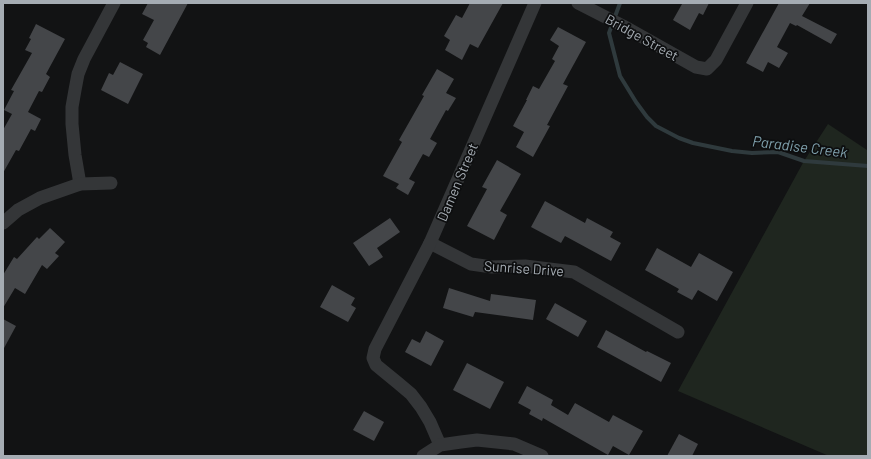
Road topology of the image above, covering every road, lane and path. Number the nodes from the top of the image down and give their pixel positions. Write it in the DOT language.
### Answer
graph roads {
  1 [pos="114,3"];
  2 [pos="535,3"];
  3 [pos="578,3"];
  4 [pos="747,3"];
  5 [pos="111,183"];
  6 [pos="80,184"];
  7 [pos="3,223"];
  8 [pos="430,243"];
  9 [pos="678,332"];
  10 [pos="440,445"];
  11 [pos="423,456"];
  12 [pos="542,456"];
  1 -- 6 [label="street"];
  2 -- 8 [label="street, Damen Street"];
  3 -- 4 [label="street, Bridge Street"];
  5 -- 6 [label="street"];
  6 -- 7 [label="street"];
  8 -- 9 [label="street, Sunrise Drive"];
  8 -- 10 [label="street, Damen Street"];
  10 -- 11 [label="street"];
  10 -- 12 [label="street"];
}
